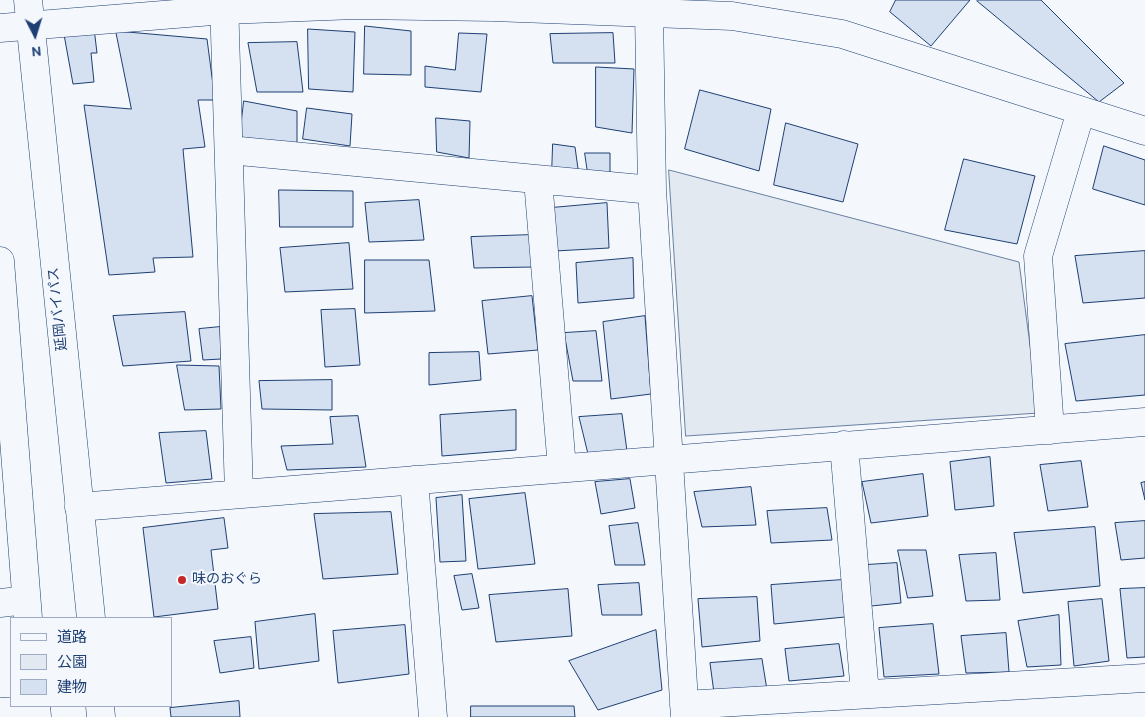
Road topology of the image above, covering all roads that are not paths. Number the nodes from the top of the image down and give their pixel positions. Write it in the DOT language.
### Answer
graph roads {
  1 [pos="759,0"];
  2 [pos="493,4"];
  3 [pos="225,5"];
  4 [pos="29,12"];
  5 [pos="649,12"];
  6 [pos="732,16"];
  7 [pos="0,28"];
  8 [pos="1081,111"];
  9 [pos="1145,132"];
  10 [pos="229,150"];
  11 [pos="538,180"];
  12 [pos="652,190"];
  13 [pos="0,261"];
  14 [pos="1145,422"];
  15 [pos="1050,430"];
  16 [pos="844,445"];
  17 [pos="668,459"];
  18 [pos="562,468"];
  19 [pos="414,480"];
  20 [pos="239,493"];
  21 [pos="79,507"];
  22 [pos="18,607"];
  23 [pos="91,617"];
  24 [pos="1145,678"];
  25 [pos="865,694"];
  26 [pos="36,711"];
  27 [pos="685,711"];
  28 [pos="0,712"];
  29 [pos="433,717"];
  1 -- 6 [label="main road"];
  2 -- 3 [label="main road"];
  2 -- 5 [label="main road"];
  3 -- 4 [label="main road"];
  3 -- 10 [label="main road"];
  4 -- 7 [label="main road"];
  4 -- 21 [label="main road, 延岡バイパス"];
  5 -- 6 [label="main road"];
  5 -- 12 [label="main road"];
  6 -- 8 [label="main road"];
  8 -- 9 [label="main road"];
  8 -- 15 [label="main road"];
  10 -- 11 [label="main road"];
  10 -- 20 [label="main road"];
  11 -- 12 [label="main road"];
  11 -- 18 [label="main road"];
  12 -- 17 [label="main road"];
  13 -- 22 [label="main road"];
  14 -- 15 [label="main road"];
  15 -- 16 [label="main road"];
  16 -- 17 [label="main road"];
  16 -- 25 [label="main road"];
  17 -- 18 [label="main road"];
  17 -- 27 [label="main road"];
  18 -- 19 [label="main road"];
  19 -- 20 [label="main road"];
  19 -- 29 [label="main road"];
  20 -- 21 [label="main road"];
  21 -- 23 [label="main road, 延岡バイパス"];
  24 -- 25 [label="main road"];
  25 -- 27 [label="main road"];
  26 -- 28 [label="main road"];
}
